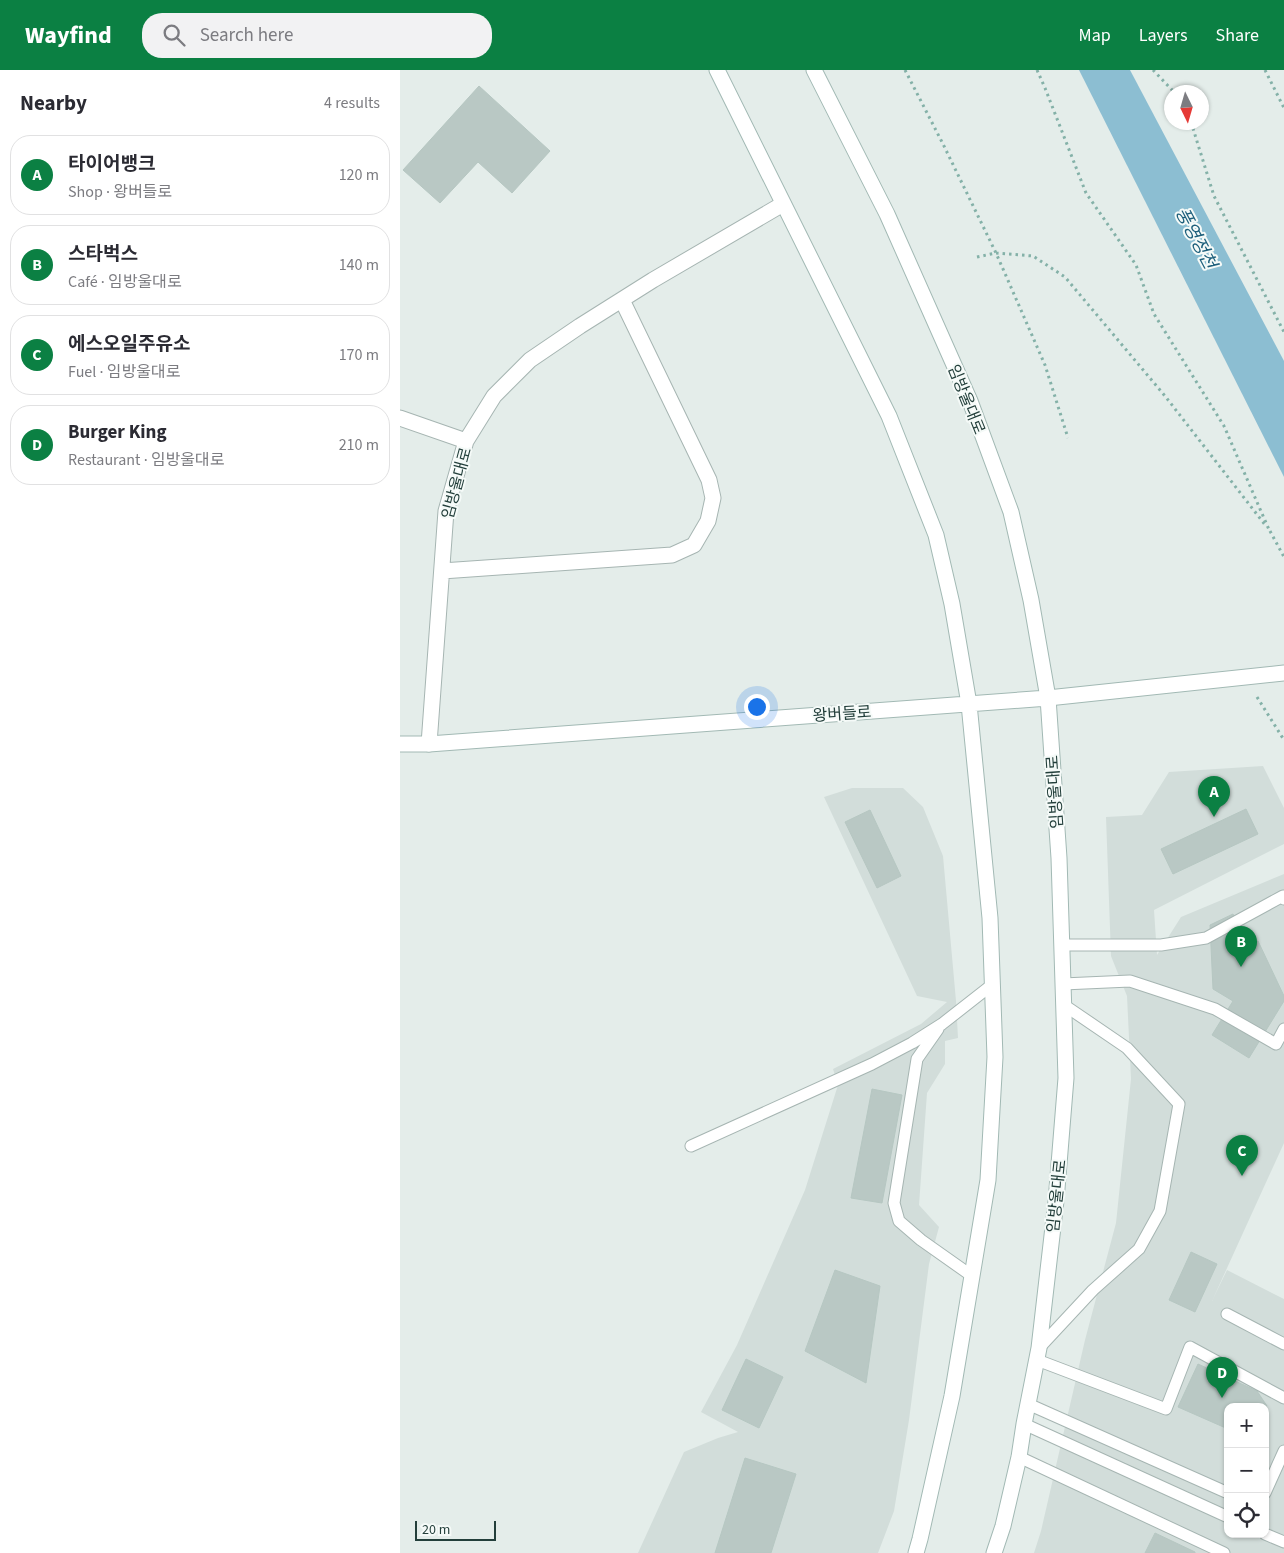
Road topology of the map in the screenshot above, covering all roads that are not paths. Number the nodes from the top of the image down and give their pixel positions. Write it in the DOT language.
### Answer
graph roads {
  1 [pos="717,70"];
  2 [pos="814,70"];
  3 [pos="783,204"];
  4 [pos="622,300"];
  5 [pos="400,418"];
  6 [pos="466,441"];
  7 [pos="442,571"];
  8 [pos="1284,673"];
  9 [pos="1048,698"];
  10 [pos="969,704"];
  11 [pos="400,744"];
  12 [pos="430,744"];
  13 [pos="1284,899"];
  14 [pos="1063,945"];
  15 [pos="993,984"];
  16 [pos="1063,984"];
  17 [pos="1064,1005"];
  18 [pos="942,1024"];
  19 [pos="1284,1029"];
  20 [pos="692,1146"];
  21 [pos="972,1276"];
  22 [pos="1227,1314"];
  23 [pos="1284,1344"];
  24 [pos="1038,1354"];
  25 [pos="1284,1398"];
  26 [pos="1028,1404"];
  27 [pos="1024,1424"];
  28 [pos="1284,1451"];
  29 [pos="1019,1457"];
  30 [pos="1269,1484"];
  31 [pos="1224,1491"];
  32 [pos="1224,1515"];
  33 [pos="1269,1536"];
  34 [pos="1284,1542"];
  35 [pos="916,1553"];
  36 [pos="994,1553"];
  37 [pos="1224,1553"];
  1 -- 3 [label="main road"];
  2 -- 9 [label="main road, 임방울대로"];
  3 -- 4 [label="main road, 임방울대로"];
  3 -- 10 [label="main road"];
  4 -- 6 [label="main road, 임방울대로"];
  4 -- 7 [label="main road"];
  5 -- 6 [label="main road"];
  6 -- 7 [label="main road, 임방울대로"];
  7 -- 12 [label="main road, 임방울대로"];
  8 -- 9 [label="main road, 왕버들로"];
  9 -- 10 [label="main road, 왕버들로"];
  9 -- 14 [label="main road, 임방울대로"];
  10 -- 12 [label="main road, 왕버들로"];
  10 -- 15 [label="main road"];
  11 -- 12 [label="main road, 왕버들로"];
  13 -- 14 [label="lane"];
  14 -- 16 [label="main road, 임방울대로"];
  15 -- 18 [label="lane"];
  15 -- 21 [label="main road"];
  16 -- 17 [label="main road, 임방울대로"];
  16 -- 19 [label="lane"];
  17 -- 24 [label="main road, 임방울대로"];
  17 -- 24 [label="lane"];
  18 -- 20 [label="lane"];
  18 -- 21 [label="lane"];
  21 -- 35 [label="main road"];
  22 -- 23 [label="lane"];
  24 -- 25 [label="lane"];
  24 -- 26 [label="main road, 임방울대로"];
  26 -- 27 [label="main road, 임방울대로"];
  26 -- 31 [label="lane"];
  27 -- 29 [label="main road, 임방울대로"];
  27 -- 32 [label="lane"];
  28 -- 30 [label="lane"];
  29 -- 36 [label="main road, 임방울대로"];
  29 -- 37 [label="lane"];
  33 -- 34 [label="lane"];
}
